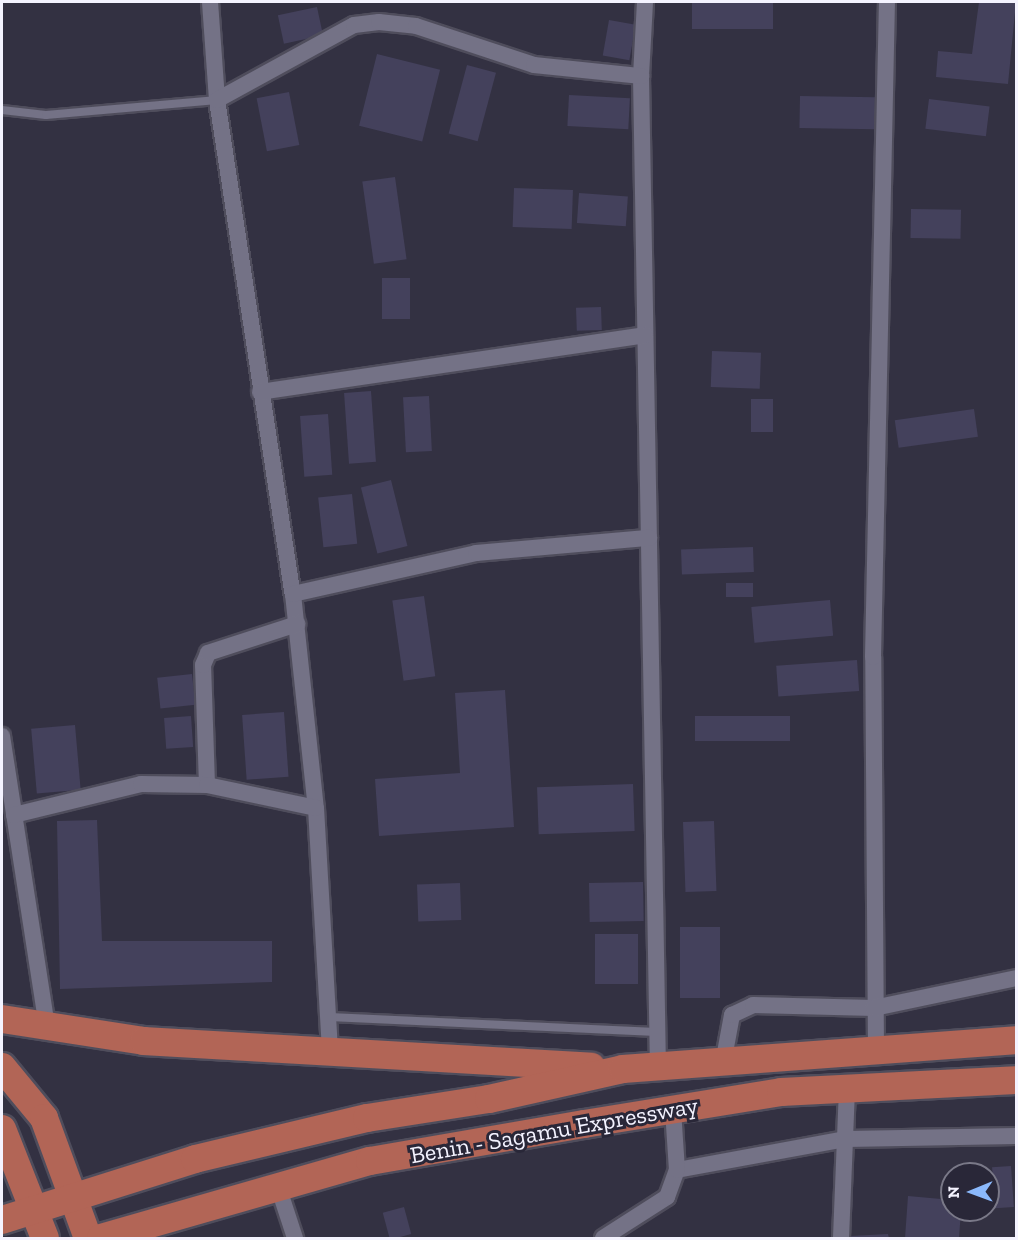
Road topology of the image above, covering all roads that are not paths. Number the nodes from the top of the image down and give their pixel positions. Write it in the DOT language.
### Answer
graph roads {
  1 [pos="210,2"];
  2 [pos="645,2"];
  3 [pos="887,2"];
  4 [pos="641,76"];
  5 [pos="218,100"];
  6 [pos="2,110"];
  7 [pos="645,335"];
  8 [pos="260,392"];
  9 [pos="649,538"];
  10 [pos="293,594"];
  11 [pos="297,624"];
  12 [pos="2,736"];
  13 [pos="207,785"];
  14 [pos="316,808"];
  15 [pos="14,815"];
  16 [pos="1017,978"];
  17 [pos="874,1008"];
  18 [pos="328,1017"];
  19 [pos="2,1019"];
  20 [pos="47,1027"];
  21 [pos="658,1032"];
  22 [pos="1017,1040"];
  23 [pos="876,1050"];
  24 [pos="330,1051"];
  25 [pos="724,1058"];
  26 [pos="658,1065"];
  27 [pos="2,1067"];
  28 [pos="623,1069"];
  29 [pos="1017,1080"];
  30 [pos="847,1086"];
  31 [pos="673,1109"];
  32 [pos="2,1129"];
  33 [pos="1017,1136"];
  34 [pos="846,1138"];
  35 [pos="677,1170"];
  36 [pos="278,1186"];
  37 [pos="74,1195"];
  38 [pos="35,1208"];
  39 [pos="2,1220"];
  40 [pos="45,1239"];
  41 [pos="88,1239"];
  42 [pos="101,1239"];
  43 [pos="295,1239"];
  44 [pos="603,1239"];
  45 [pos="842,1239"];
  1 -- 5 [label="street"];
  2 -- 4 [label="street"];
  3 -- 17 [label="street"];
  4 -- 5 [label="street"];
  4 -- 7 [label="street"];
  5 -- 6 [label="lane"];
  5 -- 8 [label="street"];
  7 -- 8 [label="street"];
  7 -- 9 [label="street"];
  8 -- 10 [label="street"];
  9 -- 10 [label="street"];
  9 -- 21 [label="street"];
  10 -- 11 [label="street"];
  11 -- 13 [label="street"];
  11 -- 14 [label="street"];
  12 -- 15 [label="street"];
  13 -- 14 [label="street"];
  13 -- 15 [label="street"];
  14 -- 18 [label="street"];
  15 -- 20 [label="street"];
  16 -- 17 [label="street"];
  17 -- 23 [label="street"];
  17 -- 25 [label="street"];
  18 -- 21 [label="lane"];
  18 -- 24 [label="street"];
  19 -- 20 [label="highway"];
  20 -- 24 [label="highway"];
  21 -- 26 [label="street"];
  22 -- 23 [label="highway"];
  23 -- 25 [label="highway"];
  24 -- 28 [label="highway"];
  25 -- 26 [label="highway"];
  26 -- 28 [label="highway"];
  27 -- 37 [label="highway"];
  28 -- 37 [label="highway"];
  29 -- 30 [label="highway, Benin - Sagamu Expressway"];
  30 -- 31 [label="highway, Benin - Sagamu Expressway"];
  30 -- 34 [label="street"];
  31 -- 35 [label="street"];
  31 -- 36 [label="highway, Benin - Sagamu Expressway"];
  32 -- 38 [label="highway"];
  33 -- 34 [label="street"];
  34 -- 35 [label="street"];
  34 -- 45 [label="street"];
  35 -- 44 [label="street"];
  36 -- 42 [label="highway, Benin - Sagamu Expressway"];
  36 -- 43 [label="street"];
  37 -- 38 [label="highway"];
  37 -- 41 [label="highway"];
  38 -- 39 [label="highway"];
  38 -- 40 [label="highway"];
}
